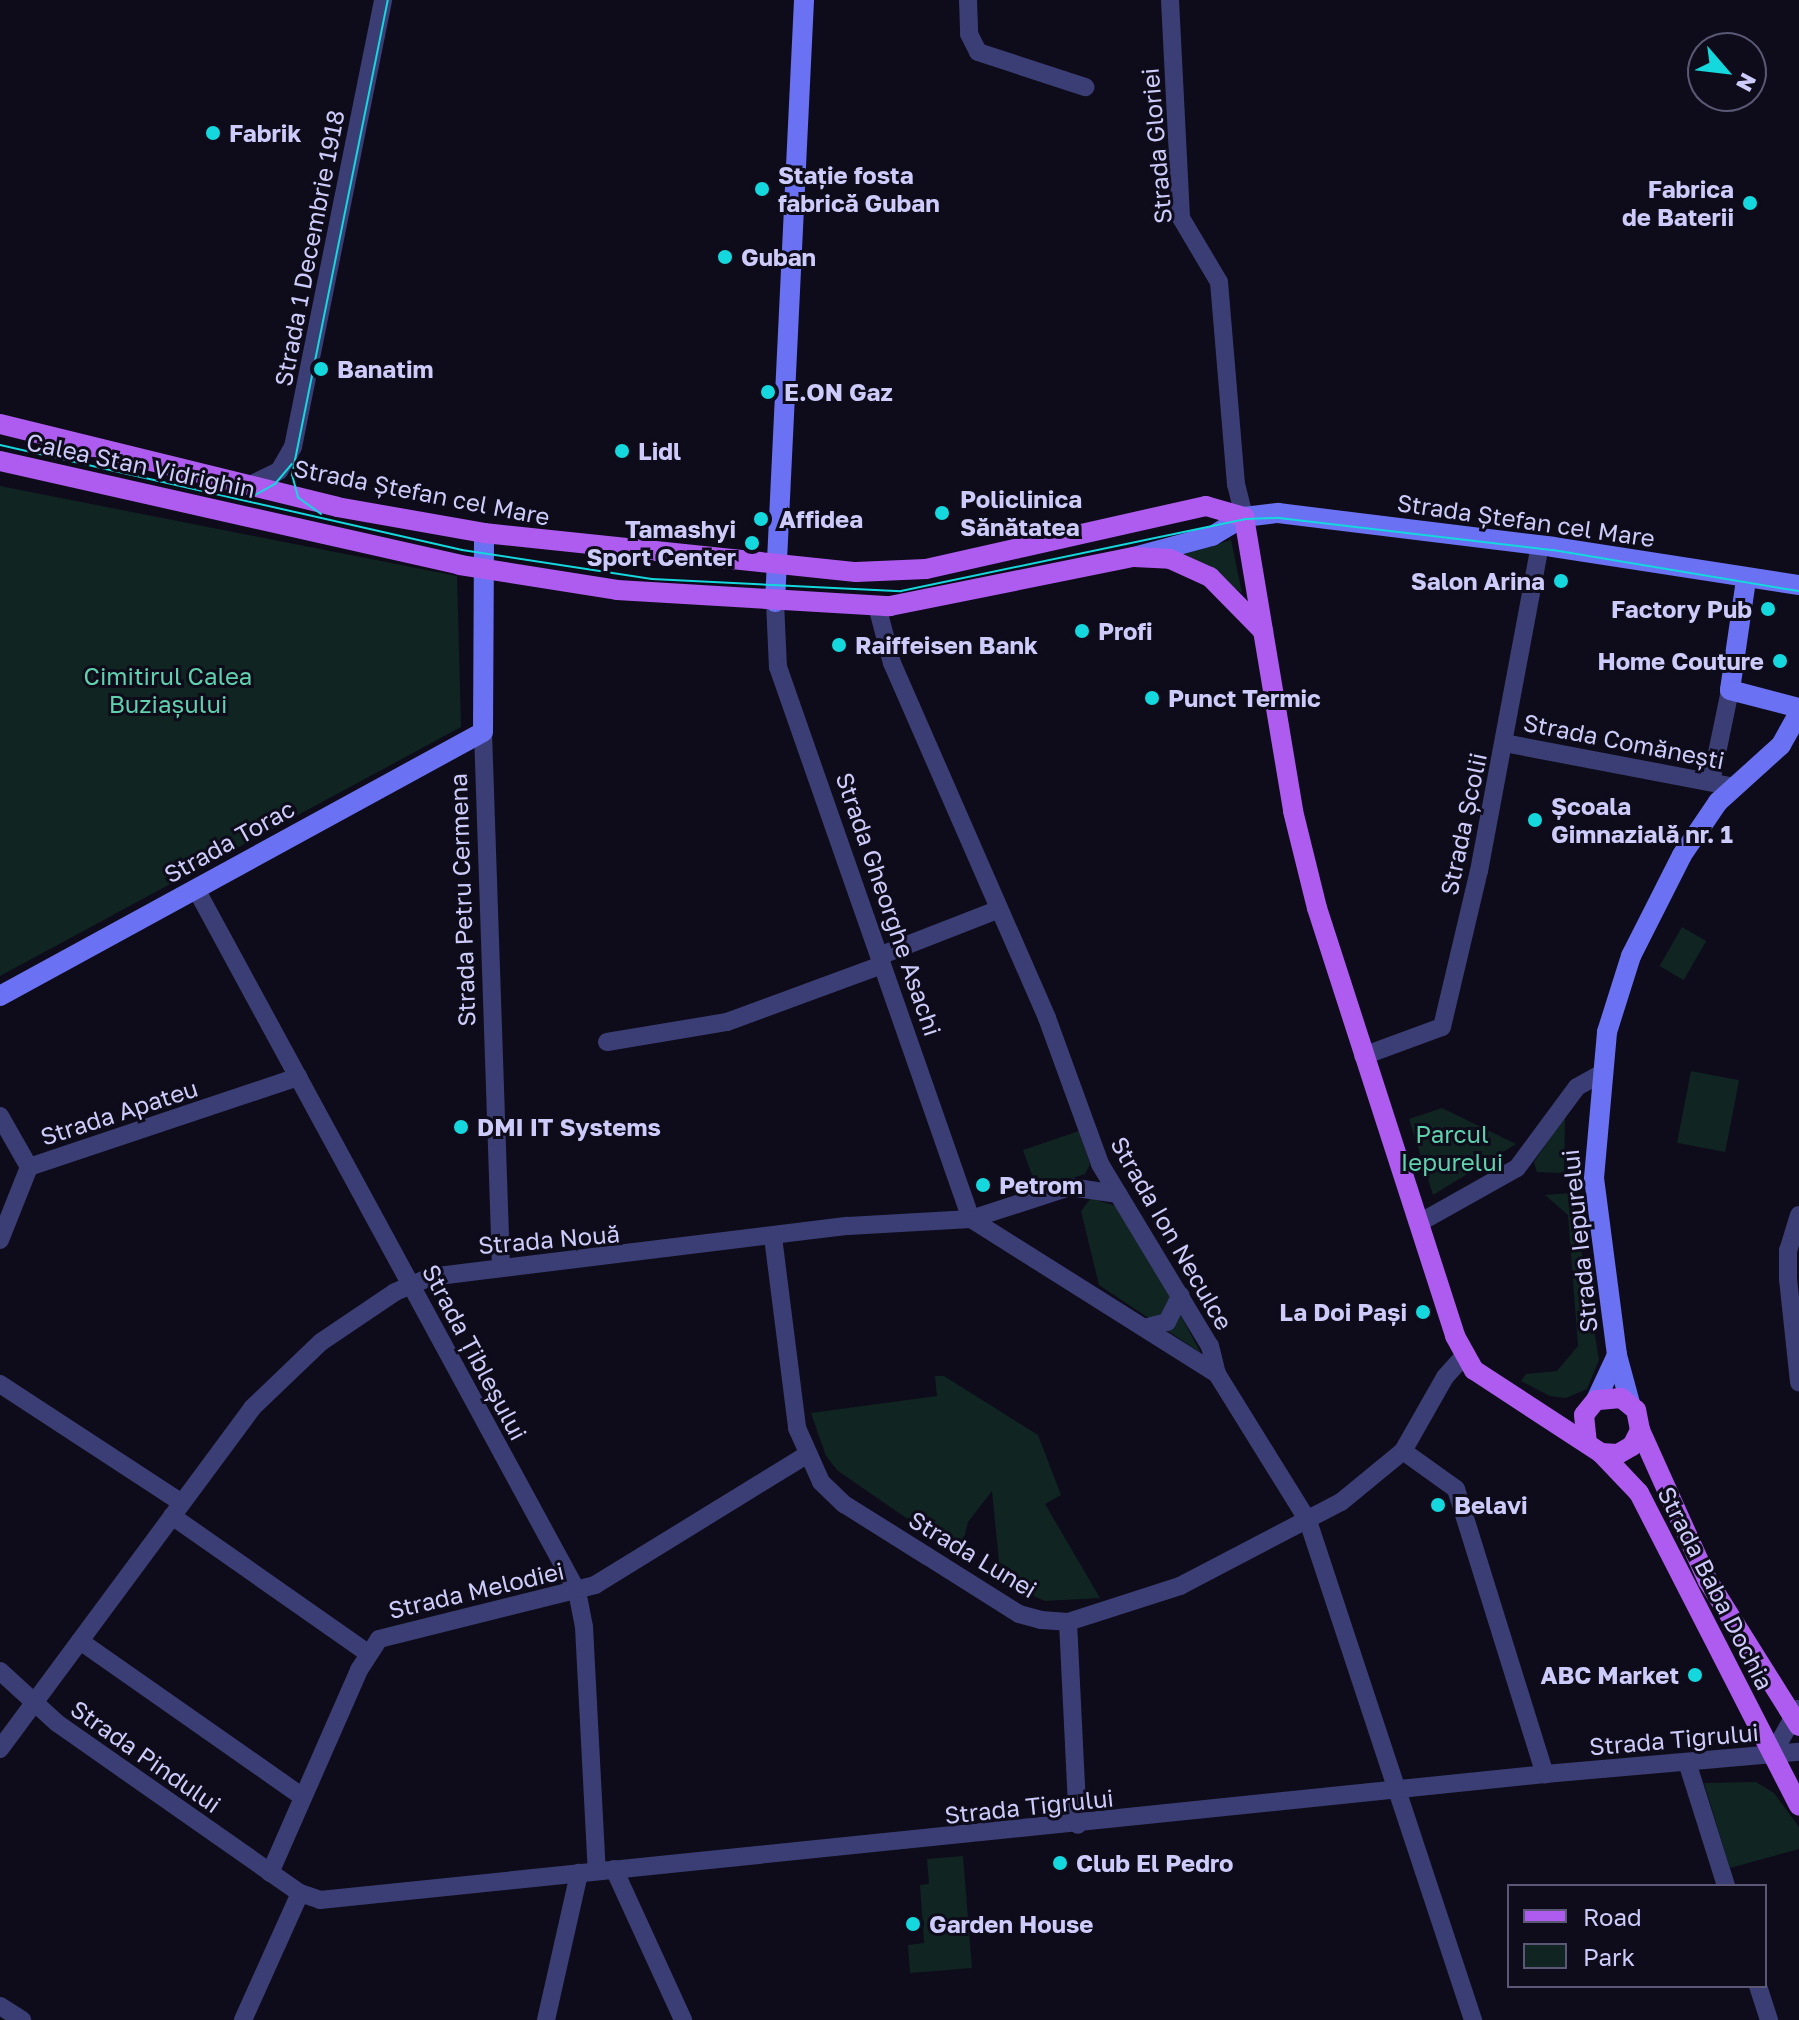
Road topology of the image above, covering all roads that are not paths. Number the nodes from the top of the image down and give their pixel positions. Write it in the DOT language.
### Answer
graph roads {
  1 [pos="383,0"];
  2 [pos="804,0"];
  3 [pos="968,0"];
  4 [pos="1170,0"];
  5 [pos="1085,87"];
  6 [pos="0,424"];
  7 [pos="0,461"];
  8 [pos="252,484"];
  9 [pos="1244,517"];
  10 [pos="272,521"];
  11 [pos="484,533"];
  12 [pos="1540,545"];
  13 [pos="1134,557"];
  14 [pos="779,565"];
  15 [pos="485,569"];
  16 [pos="1746,580"];
  17 [pos="1799,585"];
  18 [pos="775,602"];
  19 [pos="877,606"];
  20 [pos="1263,631"];
  21 [pos="1730,690"];
  22 [pos="1799,710"];
  23 [pos="483,732"];
  24 [pos="1790,742"];
  25 [pos="1504,743"];
  26 [pos="1711,782"];
  27 [pos="1734,787"];
  28 [pos="196,889"];
  29 [pos="997,910"];
  30 [pos="881,960"];
  31 [pos="0,996"];
  32 [pos="607,1042"];
  33 [pos="1363,1056"];
  34 [pos="1600,1074"];
  35 [pos="298,1077"];
  36 [pos="0,1116"];
  37 [pos="1100,1164"];
  38 [pos="29,1167"];
  39 [pos="1083,1186"];
  40 [pos="1118,1194"];
  41 [pos="1799,1215"];
  42 [pos="971,1219"];
  43 [pos="1419,1223"];
  44 [pos="773,1237"];
  45 [pos="0,1240"];
  46 [pos="501,1265"];
  47 [pos="411,1284"];
  48 [pos="1181,1295"];
  49 [pos="1148,1327"];
  50 [pos="1617,1355"];
  51 [pos="1464,1356"];
  52 [pos="1217,1374"];
  53 [pos="1799,1382"];
  54 [pos="0,1384"];
  55 [pos="1592,1403"];
  56 [pos="1630,1403"];
  57 [pos="1544,1414"];
  58 [pos="1640,1430"];
  59 [pos="1594,1448"];
  60 [pos="1403,1451"];
  61 [pos="806,1455"];
  62 [pos="177,1510"];
  63 [pos="1308,1521"];
  64 [pos="577,1591"];
  65 [pos="1068,1622"];
  66 [pos="80,1641"];
  67 [pos="368,1653"];
  68 [pos="0,1671"];
  69 [pos="34,1705"];
  70 [pos="1798,1717"];
  71 [pos="0,1749"];
  72 [pos="1799,1752"];
  73 [pos="1772,1755"];
  74 [pos="1687,1762"];
  75 [pos="1545,1774"];
  76 [pos="1396,1789"];
  77 [pos="303,1797"];
  78 [pos="1799,1805"];
  79 [pos="1078,1825"];
  80 [pos="596,1871"];
  81 [pos="270,1873"];
  82 [pos="1725,1884"];
  83 [pos="300,1893"];
  84 [pos="1759,1988"];
  85 [pos="0,2006"];
  86 [pos="22,2020"];
  87 [pos="243,2020"];
  88 [pos="546,2020"];
  89 [pos="683,2020"];
  90 [pos="1473,2020"];
  91 [pos="1769,2020"];
  1 -- 8 [label="street, Strada 1 Decembrie 1918"];
  2 -- 14 [label="street"];
  3 -- 5 [label="street"];
  4 -- 9 [label="street, Strada Gloriei"];
  6 -- 8 [label="main road, Calea Stan Vidrighin"];
  7 -- 10 [label="main road, Calea Stan Vidrighin"];
  8 -- 11 [label="main road, Strada Ștefan cel Mare"];
  9 -- 12 [label="street, Strada Ștefan cel Mare"];
  9 -- 13 [label="street, Strada Ștefan cel Mare"];
  9 -- 14 [label="main road, Strada Ștefan cel Mare"];
  9 -- 20 [label="main road"];
  10 -- 15 [label="main road, Strada Ștefan cel Mare"];
  11 -- 14 [label="main road, Strada Ștefan cel Mare"];
  11 -- 15 [label="street, Strada Petru Cermena"];
  12 -- 16 [label="street, Strada Ștefan cel Mare"];
  12 -- 25 [label="street, Strada Școlii"];
  13 -- 19 [label="main road, Strada Ștefan cel Mare"];
  13 -- 20 [label="main road"];
  14 -- 18 [label="street"];
  15 -- 18 [label="main road, Strada Ștefan cel Mare"];
  15 -- 23 [label="street, Strada Petru Cermena"];
  16 -- 17 [label="street, Strada Ștefan cel Mare"];
  16 -- 21 [label="street"];
  18 -- 19 [label="main road, Strada Ștefan cel Mare"];
  18 -- 30 [label="street, Strada Gheorghe Asachi"];
  19 -- 29 [label="street, Strada Ion Neculce"];
  20 -- 33 [label="main road"];
  21 -- 22 [label="street"];
  21 -- 26 [label="street"];
  22 -- 24 [label="street, Strada Iepurelui"];
  23 -- 28 [label="street, Strada Torac"];
  23 -- 46 [label="street, Strada Petru Cermena"];
  24 -- 27 [label="street, Strada Iepurelui"];
  25 -- 26 [label="street, Strada Comănești"];
  25 -- 33 [label="street, Strada Școlii"];
  26 -- 27 [label="street, Strada Comănești"];
  27 -- 34 [label="street, Strada Iepurelui"];
  28 -- 31 [label="street, Strada Torac"];
  28 -- 35 [label="street, Strada Țibleșului"];
  29 -- 30 [label="street"];
  29 -- 37 [label="street, Strada Ion Neculce"];
  30 -- 32 [label="street"];
  30 -- 42 [label="street, Strada Gheorghe Asachi"];
  33 -- 43 [label="main road"];
  34 -- 43 [label="street"];
  34 -- 50 [label="street, Strada Iepurelui"];
  35 -- 38 [label="street, Strada Apateu"];
  35 -- 47 [label="street, Strada Țibleșului"];
  36 -- 38 [label="street"];
  37 -- 39 [label="street"];
  37 -- 40 [label="street, Strada Ion Neculce"];
  38 -- 45 [label="street, Strada Apateu"];
  39 -- 40 [label="street"];
  39 -- 42 [label="street"];
  40 -- 48 [label="street, Strada Ion Neculce"];
  41 -- 53 [label="street"];
  42 -- 44 [label="street, Strada Nouă"];
  42 -- 49 [label="street"];
  43 -- 51 [label="main road"];
  44 -- 46 [label="street, Strada Nouă"];
  44 -- 61 [label="street, Strada Lunei"];
  46 -- 47 [label="street, Strada Nouă"];
  47 -- 62 [label="street, Strada Nouă"];
  47 -- 64 [label="street, Strada Țibleșului"];
  48 -- 49 [label="street"];
  48 -- 52 [label="street, Strada Ion Neculce"];
  49 -- 52 [label="street"];
  50 -- 55 [label="street, Strada Iepurelui"];
  50 -- 56 [label="street, Strada Iepurelui"];
  51 -- 57 [label="main road, Strada Baba Dochia"];
  51 -- 60 [label="street, Strada Lunei"];
  52 -- 63 [label="street, Strada Ion Neculce"];
  54 -- 62 [label="street"];
  55 -- 56 [label="main road"];
  55 -- 57 [label="main road"];
  55 -- 59 [label="main road"];
  56 -- 58 [label="main road"];
  57 -- 59 [label="main road, Strada Baba Dochia"];
  58 -- 59 [label="main road"];
  58 -- 70 [label="main road, Strada Baba Dochia"];
  59 -- 73 [label="main road, Strada Baba Dochia"];
  60 -- 63 [label="street, Strada Lunei"];
  60 -- 75 [label="street"];
  61 -- 64 [label="street, Strada Melodiei"];
  61 -- 65 [label="street, Strada Lunei"];
  62 -- 66 [label="street, Strada Nouă"];
  62 -- 67 [label="street"];
  63 -- 65 [label="street, Strada Lunei"];
  63 -- 76 [label="street, Strada Ion Neculce"];
  64 -- 67 [label="street, Strada Melodiei"];
  64 -- 80 [label="street, Strada Țibleșului"];
  65 -- 79 [label="street"];
  66 -- 69 [label="street, Strada Nouă"];
  66 -- 77 [label="street"];
  67 -- 77 [label="street"];
  68 -- 69 [label="street, Strada Pindului"];
  69 -- 71 [label="street, Strada Nouă"];
  69 -- 81 [label="street, Strada Pindului"];
  70 -- 73 [label="street"];
  72 -- 73 [label="street, Strada Tigrului"];
  73 -- 74 [label="street, Strada Tigrului"];
  73 -- 78 [label="main road, Strada Baba Dochia"];
  74 -- 75 [label="street, Strada Tigrului"];
  74 -- 82 [label="street"];
  75 -- 76 [label="street, Strada Tigrului"];
  76 -- 79 [label="street, Strada Tigrului"];
  76 -- 90 [label="street, Strada Ion Neculce"];
  77 -- 81 [label="street"];
  79 -- 80 [label="street, Strada Tigrului"];
  80 -- 83 [label="street, Strada Tigrului"];
  80 -- 88 [label="street"];
  80 -- 89 [label="street"];
  81 -- 83 [label="street, Strada Tigrului"];
  83 -- 87 [label="street"];
  84 -- 91 [label="street"];
  85 -- 86 [label="street"];
}
